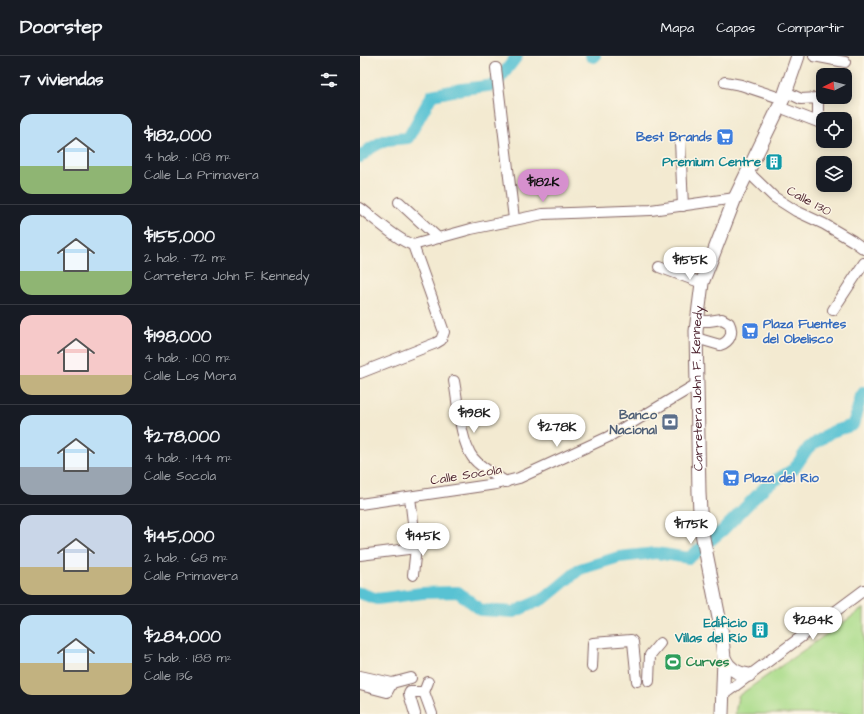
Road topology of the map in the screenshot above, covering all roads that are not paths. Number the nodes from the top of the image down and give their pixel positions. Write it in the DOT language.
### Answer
graph roads {
  1 [pos="814,56"];
  2 [pos="799,57"];
  3 [pos="845,62"];
  4 [pos="496,68"];
  5 [pos="725,82"];
  6 [pos="783,99"];
  7 [pos="680,141"];
  8 [pos="747,171"];
  9 [pos="735,198"];
  10 [pos="400,202"];
  11 [pos="683,206"];
  12 [pos="360,208"];
  13 [pos="514,219"];
  14 [pos="438,238"];
  15 [pos="413,245"];
  16 [pos="864,249"];
  17 [pos="864,263"];
  18 [pos="659,268"];
  19 [pos="702,282"];
  20 [pos="833,310"];
  21 [pos="697,321"];
  22 [pos="696,338"];
  23 [pos="360,373"];
  24 [pos="454,381"];
  25 [pos="697,384"];
  26 [pos="506,482"];
  27 [pos="410,497"];
  28 [pos="360,504"];
  29 [pos="416,548"];
  30 [pos="360,555"];
  31 [pos="413,575"];
  32 [pos="864,590"];
  33 [pos="660,643"];
  34 [pos="724,658"];
  35 [pos="592,667"];
  36 [pos="749,675"];
  37 [pos="360,676"];
  38 [pos="411,678"];
  39 [pos="637,681"];
  40 [pos="649,681"];
  41 [pos="428,682"];
  42 [pos="392,683"];
  43 [pos="360,685"];
  44 [pos="424,692"];
  45 [pos="723,695"];
  46 [pos="415,714"];
  47 [pos="432,714"];
  48 [pos="722,714"];
  1 -- 3 [label="street"];
  2 -- 6 [label="main road, Carretera John F. Kennedy"];
  4 -- 13 [label="street"];
  5 -- 6 [label="street"];
  6 -- 8 [label="main road, Carretera John F. Kennedy"];
  7 -- 11 [label="street"];
  8 -- 9 [label="main road, Carretera John F. Kennedy"];
  8 -- 16 [label="street, Calle 130"];
  9 -- 11 [label="street"];
  9 -- 19 [label="main road, Carretera John F. Kennedy"];
  10 -- 14 [label="street"];
  11 -- 13 [label="street"];
  12 -- 15 [label="street"];
  13 -- 14 [label="street"];
  14 -- 15 [label="street"];
  15 -- 23 [label="street"];
  17 -- 20 [label="street"];
  18 -- 19 [label="street"];
  19 -- 21 [label="main road, Carretera John F. Kennedy"];
  21 -- 22 [label="main road, Carretera John F. Kennedy"];
  21 -- 22 [label="street"];
  22 -- 25 [label="main road, Carretera John F. Kennedy"];
  24 -- 26 [label="street"];
  25 -- 26 [label="street, Calle Socola"];
  25 -- 34 [label="main road, Carretera John F. Kennedy"];
  26 -- 27 [label="street, Calle Socola"];
  27 -- 28 [label="street, Calle Socola"];
  27 -- 29 [label="street"];
  29 -- 30 [label="street"];
  29 -- 31 [label="street"];
  32 -- 36 [label="street"];
  33 -- 40 [label="street"];
  34 -- 36 [label="main road"];
  34 -- 45 [label="main road, Carretera John F. Kennedy"];
  35 -- 39 [label="street"];
  36 -- 45 [label="street"];
  37 -- 42 [label="street"];
  38 -- 42 [label="street"];
  41 -- 44 [label="street"];
  42 -- 43 [label="street"];
  44 -- 46 [label="street"];
  44 -- 47 [label="street"];
  45 -- 48 [label="main road, Carretera John F. Kennedy"];
}
